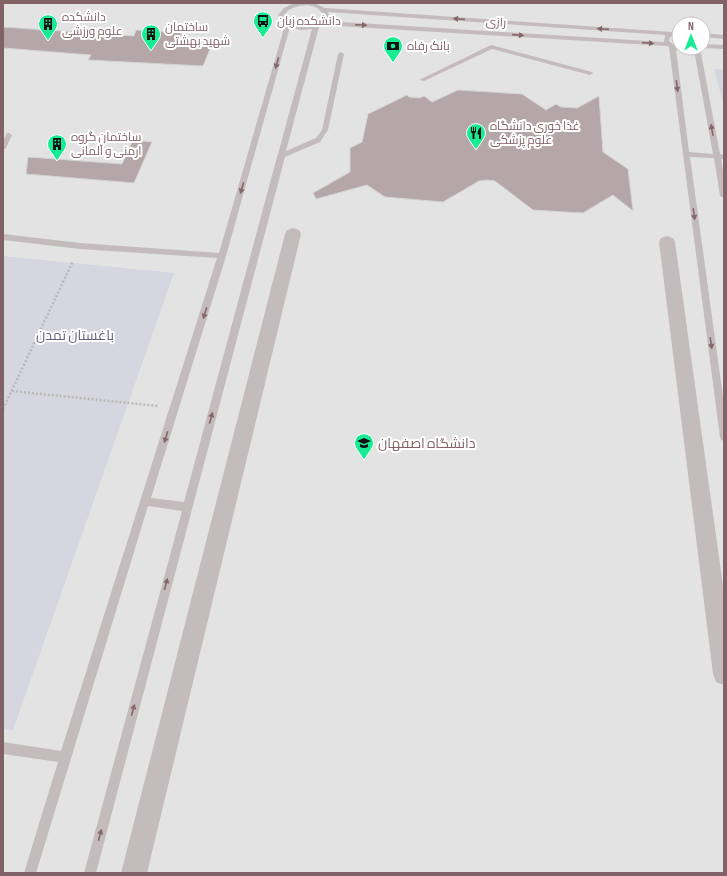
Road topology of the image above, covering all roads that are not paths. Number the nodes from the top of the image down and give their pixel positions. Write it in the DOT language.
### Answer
graph roads {
  1 [pos="300,3"];
  2 [pos="322,7"];
  3 [pos="319,24"];
  4 [pos="288,25"];
  5 [pos="498,33"];
  6 [pos="670,34"];
  7 [pos="711,36"];
  8 [pos="724,37"];
  9 [pos="491,46"];
  10 [pos="670,46"];
  11 [pos="711,46"];
  12 [pos="724,47"];
  13 [pos="341,54"];
  14 [pos="700,56"];
  15 [pos="590,73"];
  16 [pos="422,80"];
  17 [pos="9,135"];
  18 [pos="3,148"];
  19 [pos="686,154"];
  20 [pos="280,156"];
  21 [pos="721,157"];
  22 [pos="724,196"];
  23 [pos="293,234"];
  24 [pos="3,237"];
  25 [pos="667,242"];
  26 [pos="222,256"];
  27 [pos="724,437"];
  28 [pos="146,502"];
  29 [pos="187,506"];
  30 [pos="724,674"];
  31 [pos="3,748"];
  32 [pos="65,757"];
  33 [pos="30,873"];
  34 [pos="90,873"];
  35 [pos="134,873"];
  1 -- 2 [label="lane, رازی"];
  1 -- 4 [label="lane"];
  2 -- 3 [label="lane"];
  6 -- 2 [label="lane, رازی, one-way"];
  3 -- 4 [label="lane, رازی"];
  3 -- 5 [label="lane, رازی, one-way"];
  3 -- 20 [label="lane"];
  4 -- 26 [label="lane, one-way"];
  5 -- 9 [label="lane"];
  5 -- 10 [label="lane, رازی, one-way"];
  6 -- 10 [label="lane"];
  7 -- 8 [label="lane"];
  9 -- 15 [label="lane"];
  9 -- 16 [label="lane"];
  10 -- 19 [label="lane, one-way"];
  11 -- 12 [label="lane"];
  13 -- 20 [label="lane"];
  21 -- 14 [label="lane, one-way"];
  17 -- 18 [label="lane"];
  19 -- 21 [label="lane"];
  19 -- 27 [label="lane, one-way"];
  29 -- 20 [label="lane, one-way"];
  21 -- 22 [label="lane"];
  23 -- 35 [label="street"];
  24 -- 26 [label="lane"];
  25 -- 30 [label="street"];
  26 -- 28 [label="lane, one-way"];
  28 -- 29 [label="lane"];
  28 -- 32 [label="lane"];
  34 -- 29 [label="lane, one-way"];
  31 -- 32 [label="lane"];
  32 -- 33 [label="lane"];
}
